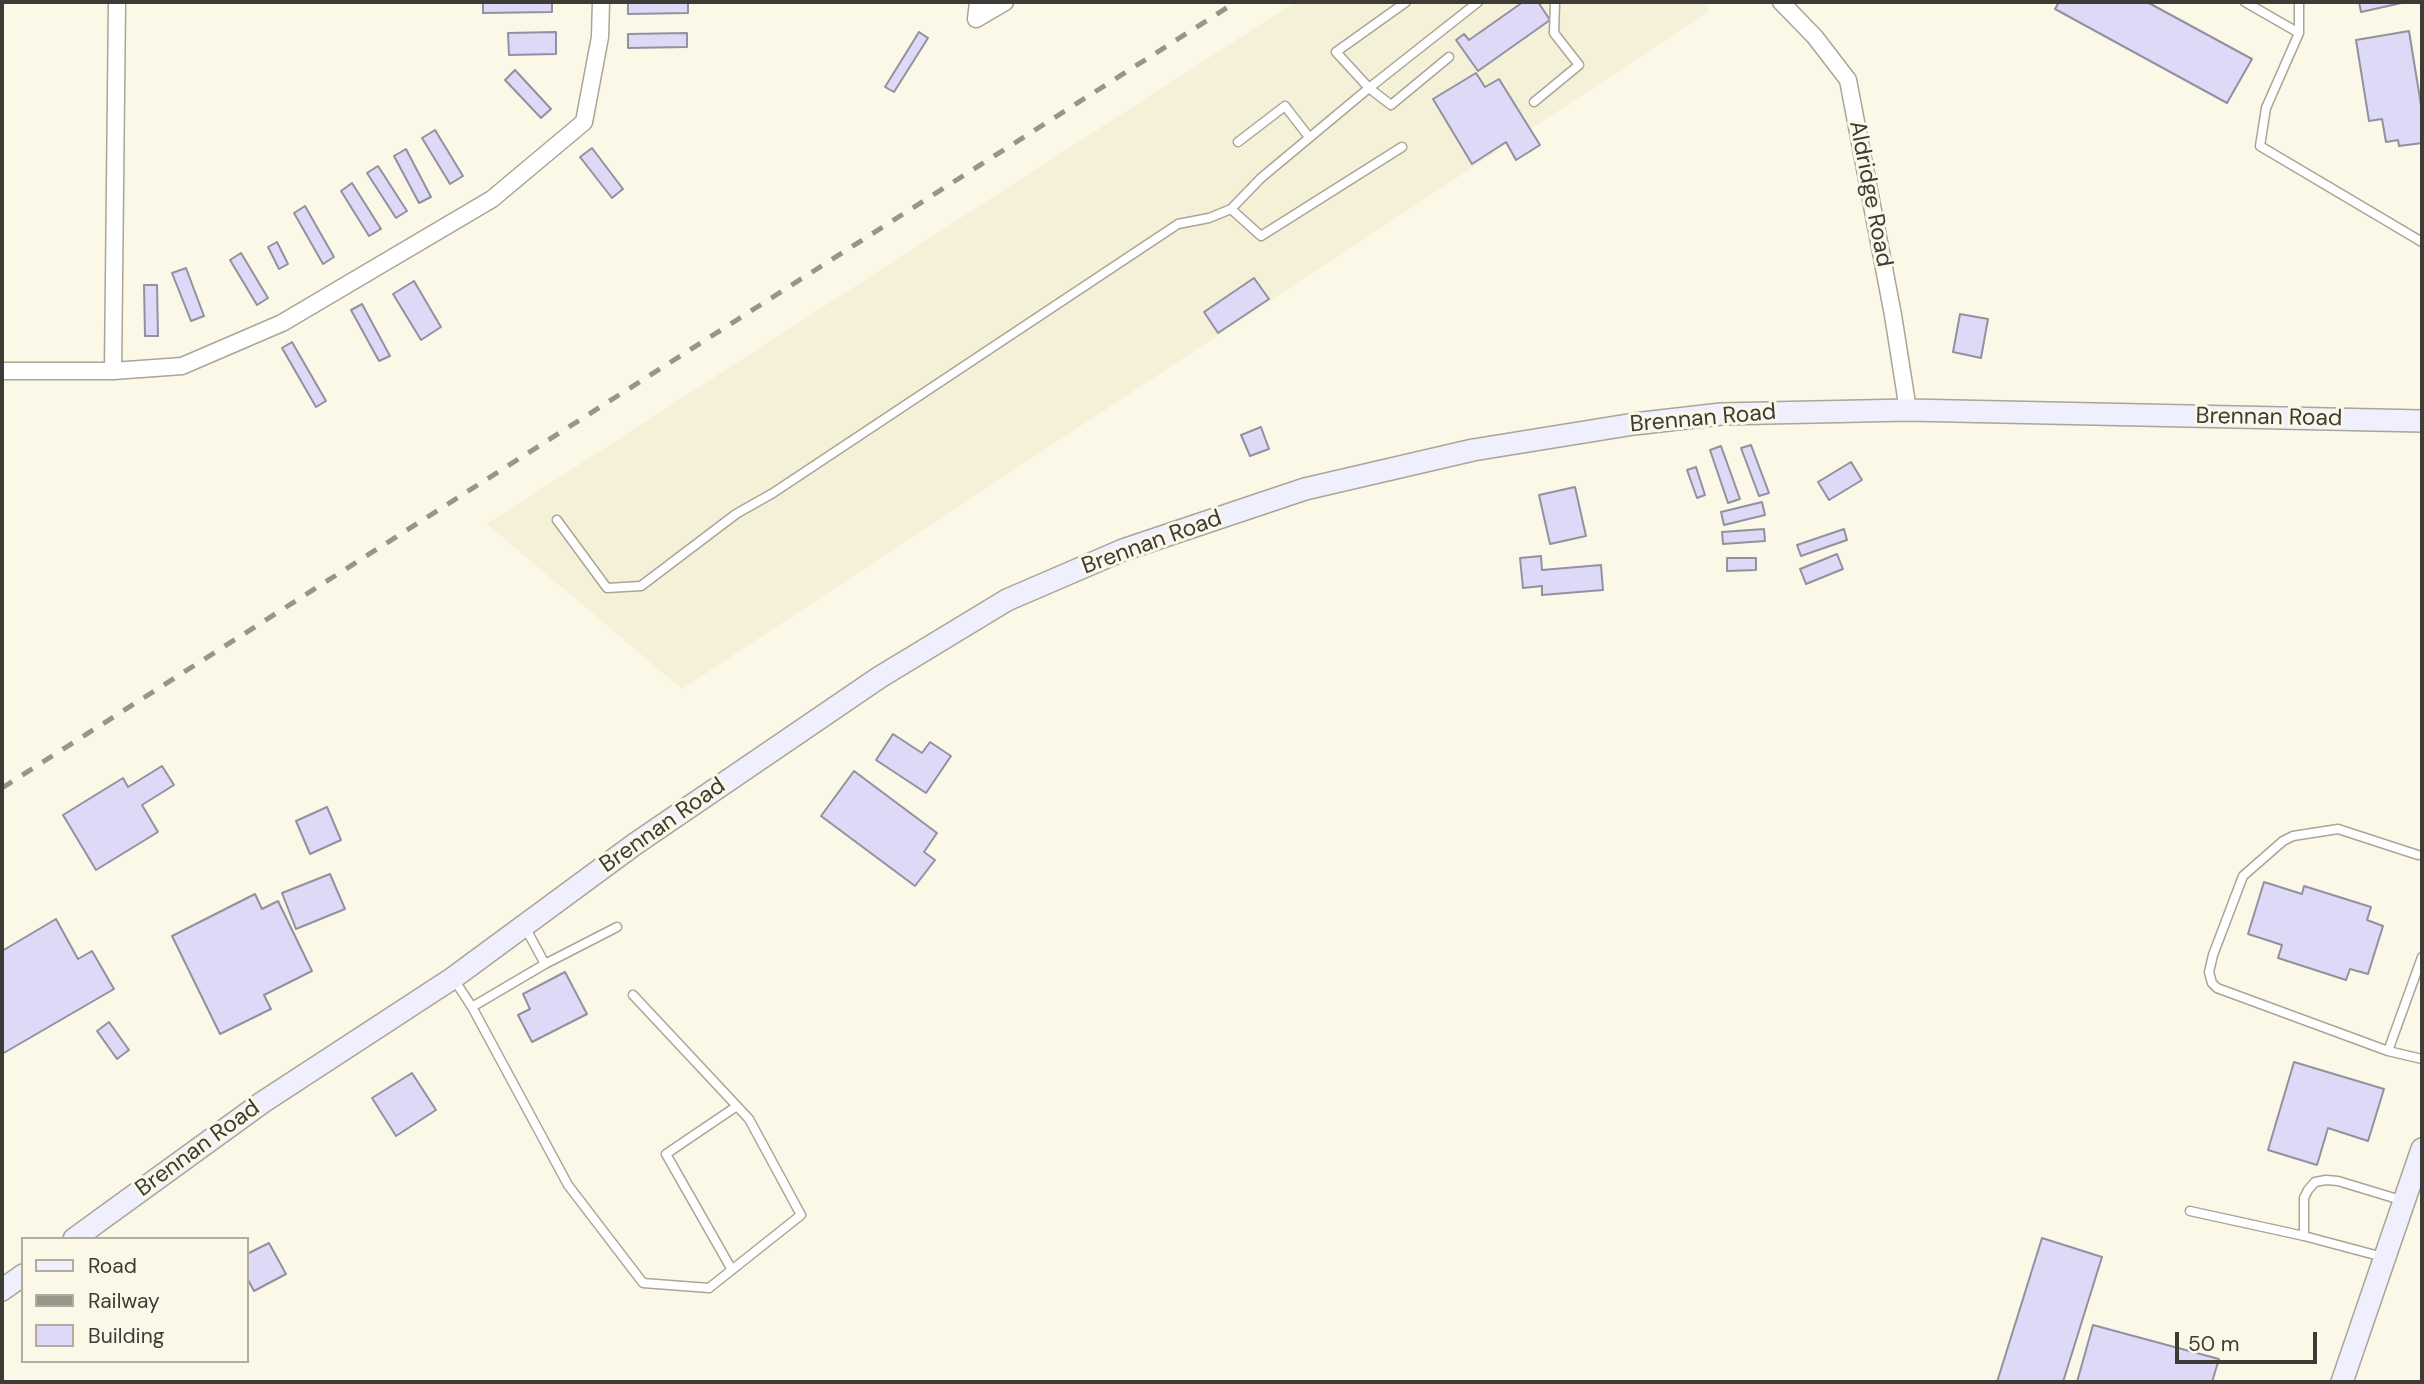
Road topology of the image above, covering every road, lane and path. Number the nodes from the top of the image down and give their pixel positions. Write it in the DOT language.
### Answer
graph roads {
  1 [pos="117,2"];
  2 [pos="601,2"];
  3 [pos="978,2"];
  4 [pos="1005,2"];
  5 [pos="1406,2"];
  6 [pos="1478,2"];
  7 [pos="1555,2"];
  8 [pos="1781,2"];
  9 [pos="2245,2"];
  10 [pos="2299,2"];
  11 [pos="2299,33"];
  12 [pos="1449,57"];
  13 [pos="1369,88"];
  14 [pos="1534,102"];
  15 [pos="1309,137"];
  16 [pos="1238,142"];
  17 [pos="1402,147"];
  18 [pos="1231,209"];
  19 [pos="2422,242"];
  20 [pos="2,371"];
  21 [pos="113,371"];
  22 [pos="1908,410"];
  23 [pos="2422,421"];
  24 [pos="557,520"];
  25 [pos="2418,855"];
  26 [pos="524,924"];
  27 [pos="618,927"];
  28 [pos="2422,957"];
  29 [pos="545,964"];
  30 [pos="453,978"];
  31 [pos="633,995"];
  32 [pos="472,1007"];
  33 [pos="2388,1052"];
  34 [pos="2422,1059"];
  35 [pos="737,1106"];
  36 [pos="2422,1149"];
  37 [pos="2404,1201"];
  38 [pos="2190,1211"];
  39 [pos="2304,1236"];
  40 [pos="77,1237"];
  41 [pos="2386,1258"];
  42 [pos="732,1270"];
  43 [pos="21,1276"];
  44 [pos="2,1290"];
  45 [pos="2342,1382"];
  1 -- 21 [label="street"];
  2 -- 21 [label="street"];
  3 -- 4 [label="street"];
  5 -- 13 [label="lane"];
  6 -- 13 [label="lane"];
  7 -- 14 [label="lane"];
  8 -- 22 [label="street, Aldridge Road"];
  9 -- 11 [label="lane"];
  10 -- 11 [label="lane"];
  11 -- 19 [label="lane"];
  12 -- 13 [label="lane"];
  13 -- 15 [label="lane"];
  15 -- 16 [label="lane"];
  15 -- 18 [label="lane"];
  17 -- 18 [label="lane"];
  18 -- 24 [label="lane"];
  20 -- 21 [label="street"];
  22 -- 23 [label="street, Brennan Road"];
  22 -- 26 [label="street, Brennan Road"];
  25 -- 33 [label="lane"];
  26 -- 29 [label="lane"];
  26 -- 30 [label="street, Brennan Road"];
  27 -- 29 [label="lane"];
  28 -- 33 [label="lane"];
  29 -- 32 [label="lane"];
  30 -- 32 [label="lane"];
  30 -- 40 [label="street, Brennan Road"];
  31 -- 35 [label="lane"];
  32 -- 42 [label="lane"];
  33 -- 34 [label="lane"];
  35 -- 42 [label="lane"];
  35 -- 42 [label="lane"];
  36 -- 37 [label="street"];
  37 -- 39 [label="lane"];
  37 -- 41 [label="street"];
  38 -- 39 [label="lane"];
  39 -- 41 [label="lane"];
  41 -- 45 [label="street"];
  43 -- 44 [label="street"];
}
